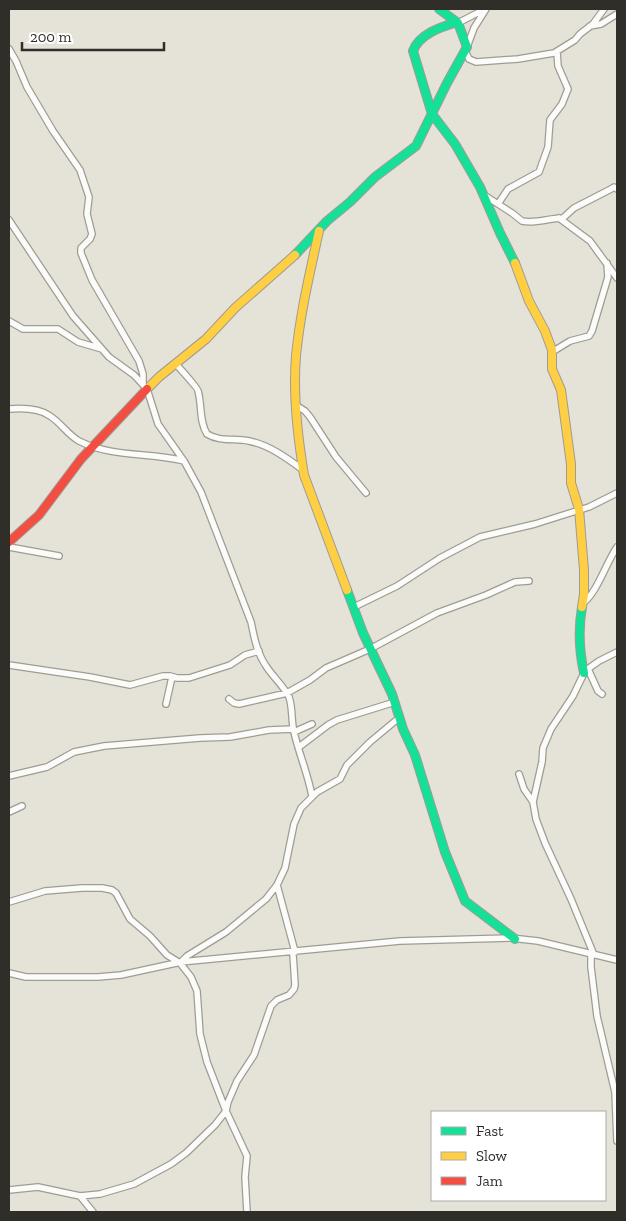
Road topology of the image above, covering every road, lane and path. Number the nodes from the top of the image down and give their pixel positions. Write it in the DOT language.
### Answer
graph roads {
  1 [pos="439,9"];
  2 [pos="486,9"];
  3 [pos="604,9"];
  4 [pos="617,14"];
  5 [pos="458,23"];
  6 [pos="590,26"];
  7 [pos="9,49"];
  8 [pos="466,49"];
  9 [pos="557,52"];
  10 [pos="432,114"];
  11 [pos="617,189"];
  12 [pos="484,196"];
  13 [pos="498,204"];
  14 [pos="560,218"];
  15 [pos="9,220"];
  16 [pos="319,231"];
  17 [pos="607,263"];
  18 [pos="617,278"];
  19 [pos="9,321"];
  20 [pos="102,349"];
  21 [pos="552,352"];
  22 [pos="176,364"];
  23 [pos="145,386"];
  24 [pos="297,406"];
  25 [pos="9,409"];
  26 [pos="93,446"];
  27 [pos="184,461"];
  28 [pos="303,470"];
  29 [pos="366,492"];
  30 [pos="617,493"];
  31 [pos="578,509"];
  32 [pos="9,542"];
  33 [pos="9,547"];
  34 [pos="617,547"];
  35 [pos="59,556"];
  36 [pos="530,582"];
  37 [pos="583,603"];
  38 [pos="354,607"];
  39 [pos="370,648"];
  40 [pos="259,651"];
  41 [pos="617,652"];
  42 [pos="9,665"];
  43 [pos="586,671"];
  44 [pos="172,677"];
  45 [pos="286,693"];
  46 [pos="602,694"];
  47 [pos="229,699"];
  48 [pos="395,702"];
  49 [pos="166,704"];
  50 [pos="400,717"];
  51 [pos="312,724"];
  52 [pos="293,730"];
  53 [pos="298,747"];
  54 [pos="519,774"];
  55 [pos="9,776"];
  56 [pos="312,796"];
  57 [pos="532,802"];
  58 [pos="22,806"];
  59 [pos="9,812"];
  60 [pos="278,884"];
  61 [pos="9,902"];
  62 [pos="515,939"];
  63 [pos="296,951"];
  64 [pos="593,954"];
  65 [pos="617,960"];
  66 [pos="180,962"];
  67 [pos="9,973"];
  68 [pos="226,1111"];
  69 [pos="617,1142"];
  70 [pos="9,1190"];
  71 [pos="80,1196"];
  72 [pos="93,1212"];
  73 [pos="247,1212"];
  1 -- 5 [label="street"];
  2 -- 5 [label="street"];
  2 -- 8 [label="street"];
  3 -- 6 [label="street"];
  4 -- 6 [label="street"];
  5 -- 8 [label="street"];
  5 -- 10 [label="street"];
  6 -- 9 [label="street"];
  7 -- 23 [label="street"];
  8 -- 9 [label="street"];
  8 -- 10 [label="street"];
  9 -- 13 [label="street"];
  10 -- 12 [label="street"];
  10 -- 16 [label="street"];
  11 -- 14 [label="street"];
  12 -- 13 [label="street"];
  12 -- 21 [label="street"];
  13 -- 14 [label="street"];
  14 -- 17 [label="street"];
  15 -- 20 [label="street"];
  16 -- 22 [label="street"];
  16 -- 24 [label="street"];
  17 -- 18 [label="street"];
  17 -- 21 [label="street"];
  19 -- 20 [label="street"];
  20 -- 23 [label="street"];
  21 -- 31 [label="street"];
  22 -- 23 [label="street"];
  22 -- 28 [label="street"];
  23 -- 26 [label="street"];
  23 -- 27 [label="street"];
  24 -- 28 [label="street"];
  24 -- 29 [label="street"];
  25 -- 26 [label="street"];
  26 -- 27 [label="street"];
  26 -- 32 [label="street"];
  27 -- 40 [label="street"];
  28 -- 38 [label="street"];
  30 -- 31 [label="street"];
  31 -- 37 [label="street"];
  31 -- 38 [label="street"];
  33 -- 35 [label="street"];
  34 -- 37 [label="street"];
  36 -- 39 [label="street"];
  37 -- 43 [label="street"];
  38 -- 39 [label="street"];
  39 -- 45 [label="street"];
  39 -- 48 [label="street"];
  40 -- 44 [label="street"];
  40 -- 45 [label="street"];
  41 -- 43 [label="street"];
  42 -- 44 [label="street"];
  43 -- 46 [label="street"];
  43 -- 57 [label="street"];
  44 -- 49 [label="street"];
  45 -- 47 [label="street"];
  45 -- 52 [label="street"];
  48 -- 50 [label="street"];
  48 -- 53 [label="street"];
  50 -- 56 [label="street"];
  50 -- 62 [label="street"];
  51 -- 52 [label="street"];
  52 -- 53 [label="street"];
  52 -- 55 [label="street"];
  53 -- 56 [label="street"];
  54 -- 57 [label="street"];
  56 -- 60 [label="street"];
  57 -- 64 [label="street"];
  58 -- 59 [label="street"];
  60 -- 63 [label="street"];
  60 -- 66 [label="street"];
  61 -- 66 [label="street"];
  62 -- 63 [label="street"];
  62 -- 64 [label="street"];
  63 -- 66 [label="street"];
  63 -- 68 [label="street"];
  64 -- 65 [label="street"];
  64 -- 69 [label="street"];
  66 -- 67 [label="street"];
  66 -- 68 [label="street"];
  68 -- 71 [label="street"];
  68 -- 73 [label="street"];
  70 -- 71 [label="street"];
  71 -- 72 [label="street"];
}
